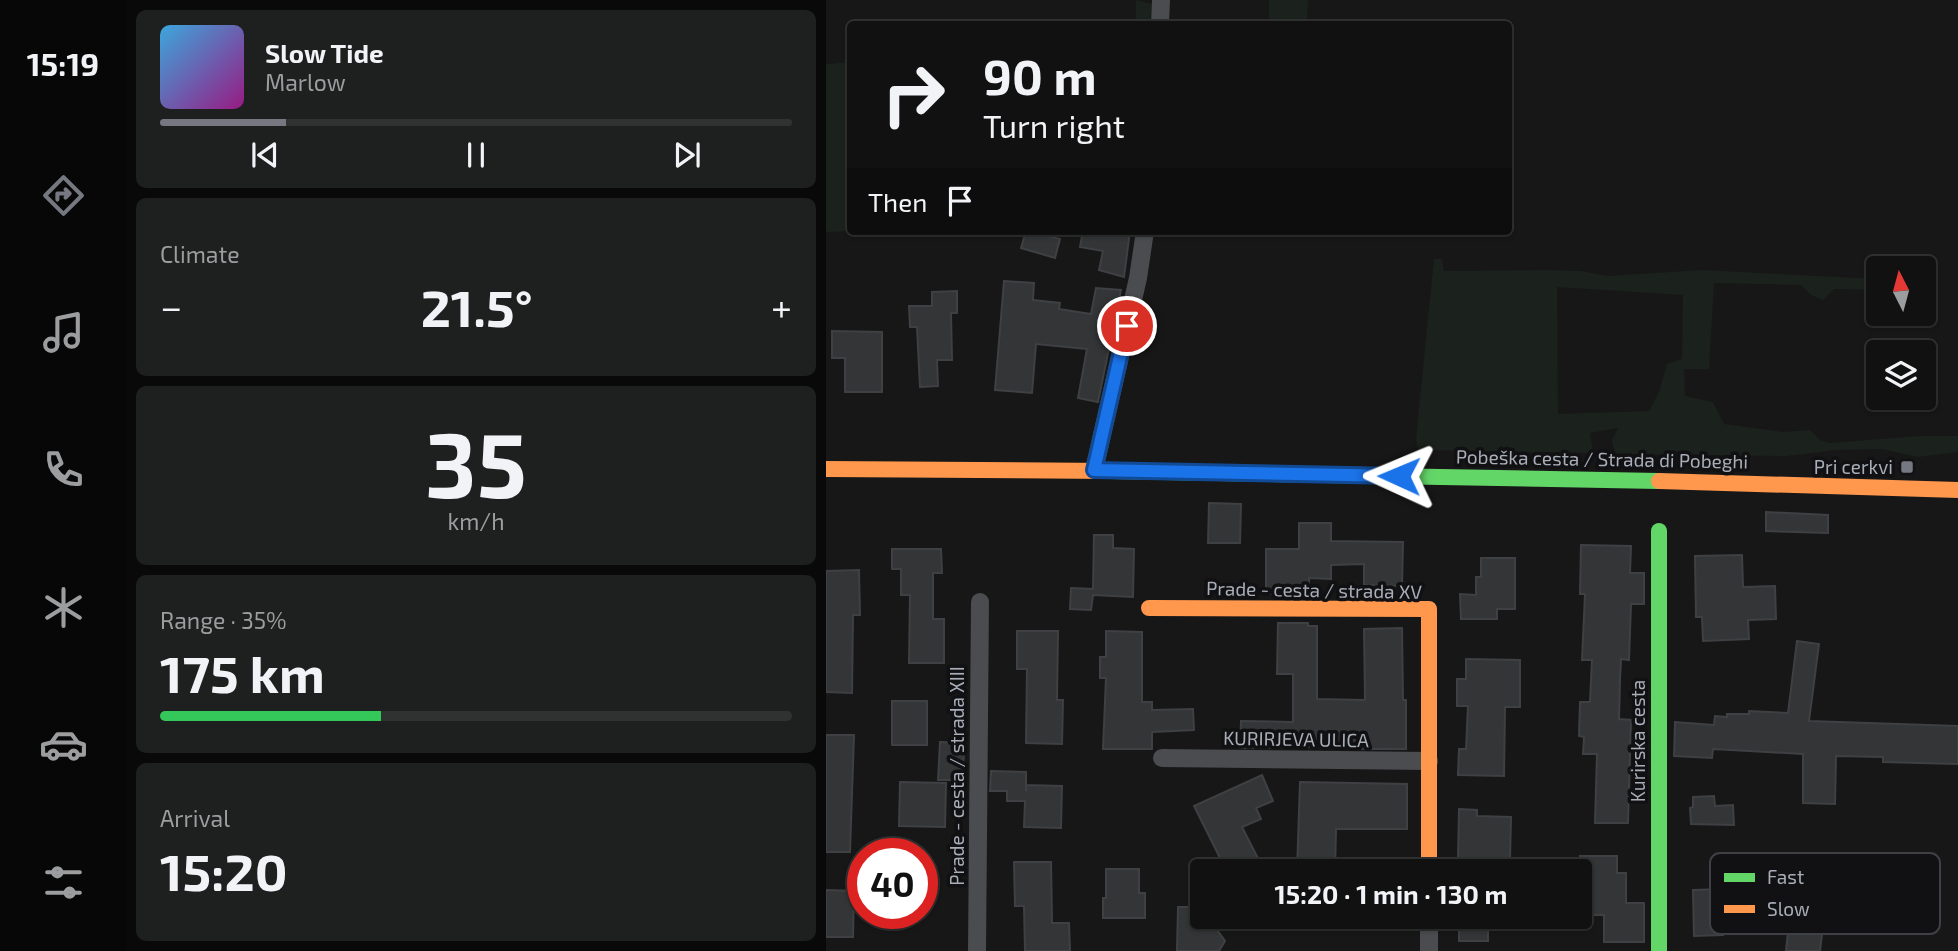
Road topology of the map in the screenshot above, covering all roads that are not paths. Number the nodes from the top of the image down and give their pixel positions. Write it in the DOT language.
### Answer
graph roads {
  1 [pos="1161,0"];
  2 [pos="1160,21"];
  3 [pos="1144,235"];
  4 [pos="826,469"];
  5 [pos="1094,470"];
  6 [pos="1958,490"];
  7 [pos="1659,531"];
  8 [pos="980,602"];
  9 [pos="1149,608"];
  10 [pos="1162,758"];
  11 [pos="1429,761"];
  12 [pos="1429,859"];
  13 [pos="1429,929"];
  14 [pos="977,951"];
  15 [pos="1429,951"];
  16 [pos="1659,951"];
  1 -- 2 [label="street"];
  3 -- 5 [label="street"];
  4 -- 5 [label="street, Pobeška cesta / Strada di Pobeghi"];
  5 -- 6 [label="street, Pobeška cesta / Strada di Pobeghi"];
  7 -- 16 [label="street, Kurirska cesta"];
  8 -- 14 [label="street, Prade - cesta / strada XIII"];
  9 -- 11 [label="street, Prade - cesta / strada XV"];
  10 -- 11 [label="street, KURIRJEVA ULICA"];
  11 -- 12 [label="street, Prade - cesta / strada XV"];
  13 -- 15 [label="street"];
}
